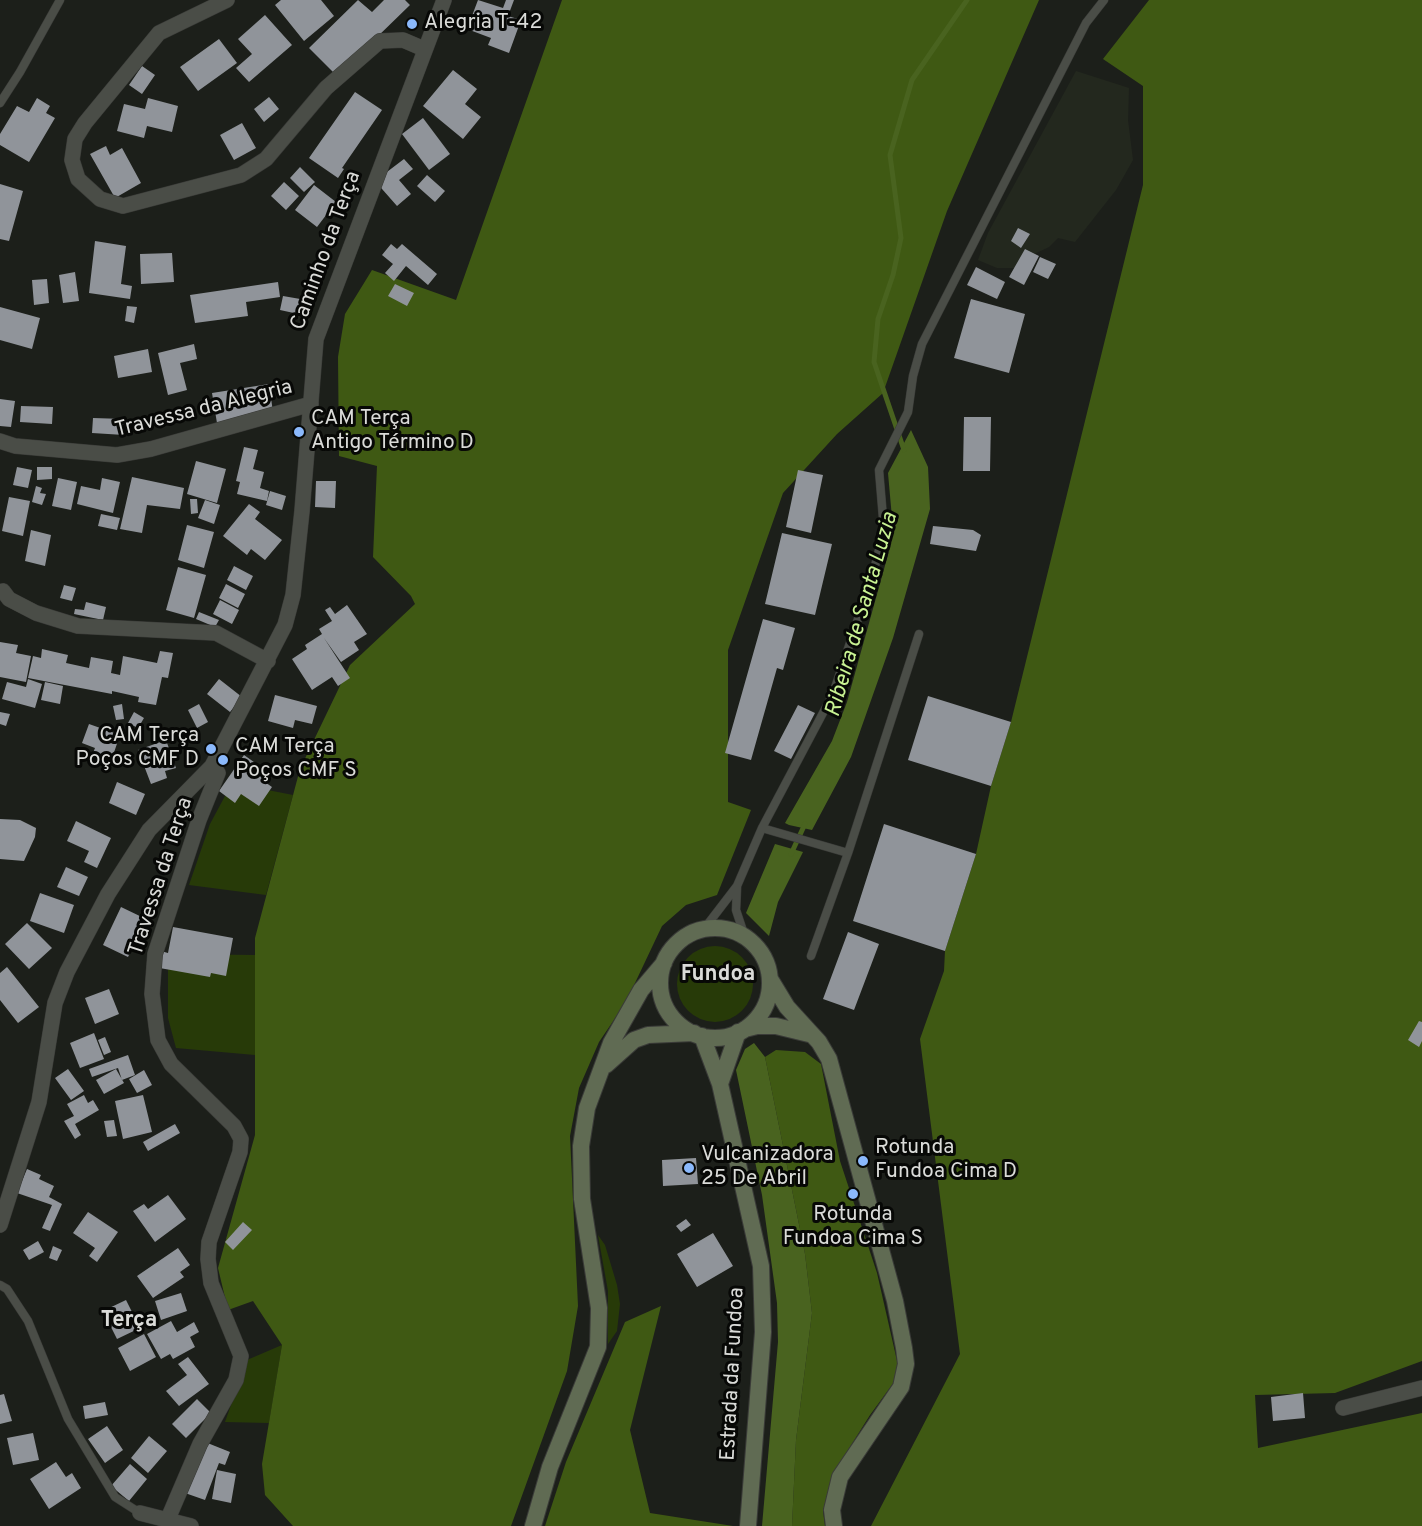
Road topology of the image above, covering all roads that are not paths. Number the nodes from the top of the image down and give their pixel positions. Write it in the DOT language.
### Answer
graph roads {
  1 [pos="60,0"];
  2 [pos="227,0"];
  3 [pos="444,0"];
  4 [pos="1104,0"];
  5 [pos="424,49"];
  6 [pos="0,103"];
  7 [pos="311,404"];
  8 [pos="0,441"];
  9 [pos="3,591"];
  10 [pos="918,634"];
  11 [pos="268,661"];
  12 [pos="212,766"];
  13 [pos="762,828"];
  14 [pos="848,853"];
  15 [pos="737,886"];
  16 [pos="704,929"];
  17 [pos="741,935"];
  18 [pos="811,957"];
  19 [pos="664,963"];
  20 [pos="770,980"];
  21 [pos="745,1029"];
  22 [pos="698,1034"];
  23 [pos="810,1034"];
  24 [pos="598,1074"];
  25 [pos="720,1084"];
  26 [pos="0,1225"];
  27 [pos="0,1285"];
  28 [pos="1422,1389"];
  29 [pos="1343,1408"];
  30 [pos="140,1513"];
  31 [pos="167,1521"];
  32 [pos="191,1526"];
  33 [pos="533,1526"];
  34 [pos="748,1526"];
  35 [pos="834,1526"];
  1 -- 6 [label="lane"];
  2 -- 5 [label="street"];
  3 -- 5 [label="street, Caminho da Terça"];
  4 -- 13 [label="lane"];
  5 -- 7 [label="street, Caminho da Terça"];
  7 -- 8 [label="street, Travessa da Alegria"];
  7 -- 11 [label="street, Caminho da Terça"];
  9 -- 11 [label="street"];
  10 -- 14 [label="lane"];
  11 -- 12 [label="street, Caminho da Terça"];
  12 -- 26 [label="street, Caminho da Terça"];
  12 -- 31 [label="street, Travessa da Terça"];
  13 -- 14 [label="lane"];
  13 -- 15 [label="lane"];
  14 -- 18 [label="lane"];
  15 -- 16 [label="lane"];
  15 -- 17 [label="lane"];
  16 -- 17 [label="main road"];
  16 -- 19 [label="main road"];
  17 -- 20 [label="main road"];
  19 -- 22 [label="main road"];
  19 -- 24 [label="main road"];
  20 -- 21 [label="main road"];
  20 -- 23 [label="main road"];
  21 -- 22 [label="main road"];
  21 -- 23 [label="main road"];
  21 -- 25 [label="main road"];
  22 -- 24 [label="main road"];
  22 -- 25 [label="main road, Estrada da Fundoa"];
  23 -- 35 [label="main road"];
  24 -- 33 [label="main road"];
  25 -- 34 [label="main road, Estrada da Fundoa"];
  27 -- 30 [label="lane"];
  28 -- 29 [label="street"];
  30 -- 31 [label="street"];
  31 -- 32 [label="street"];
}
